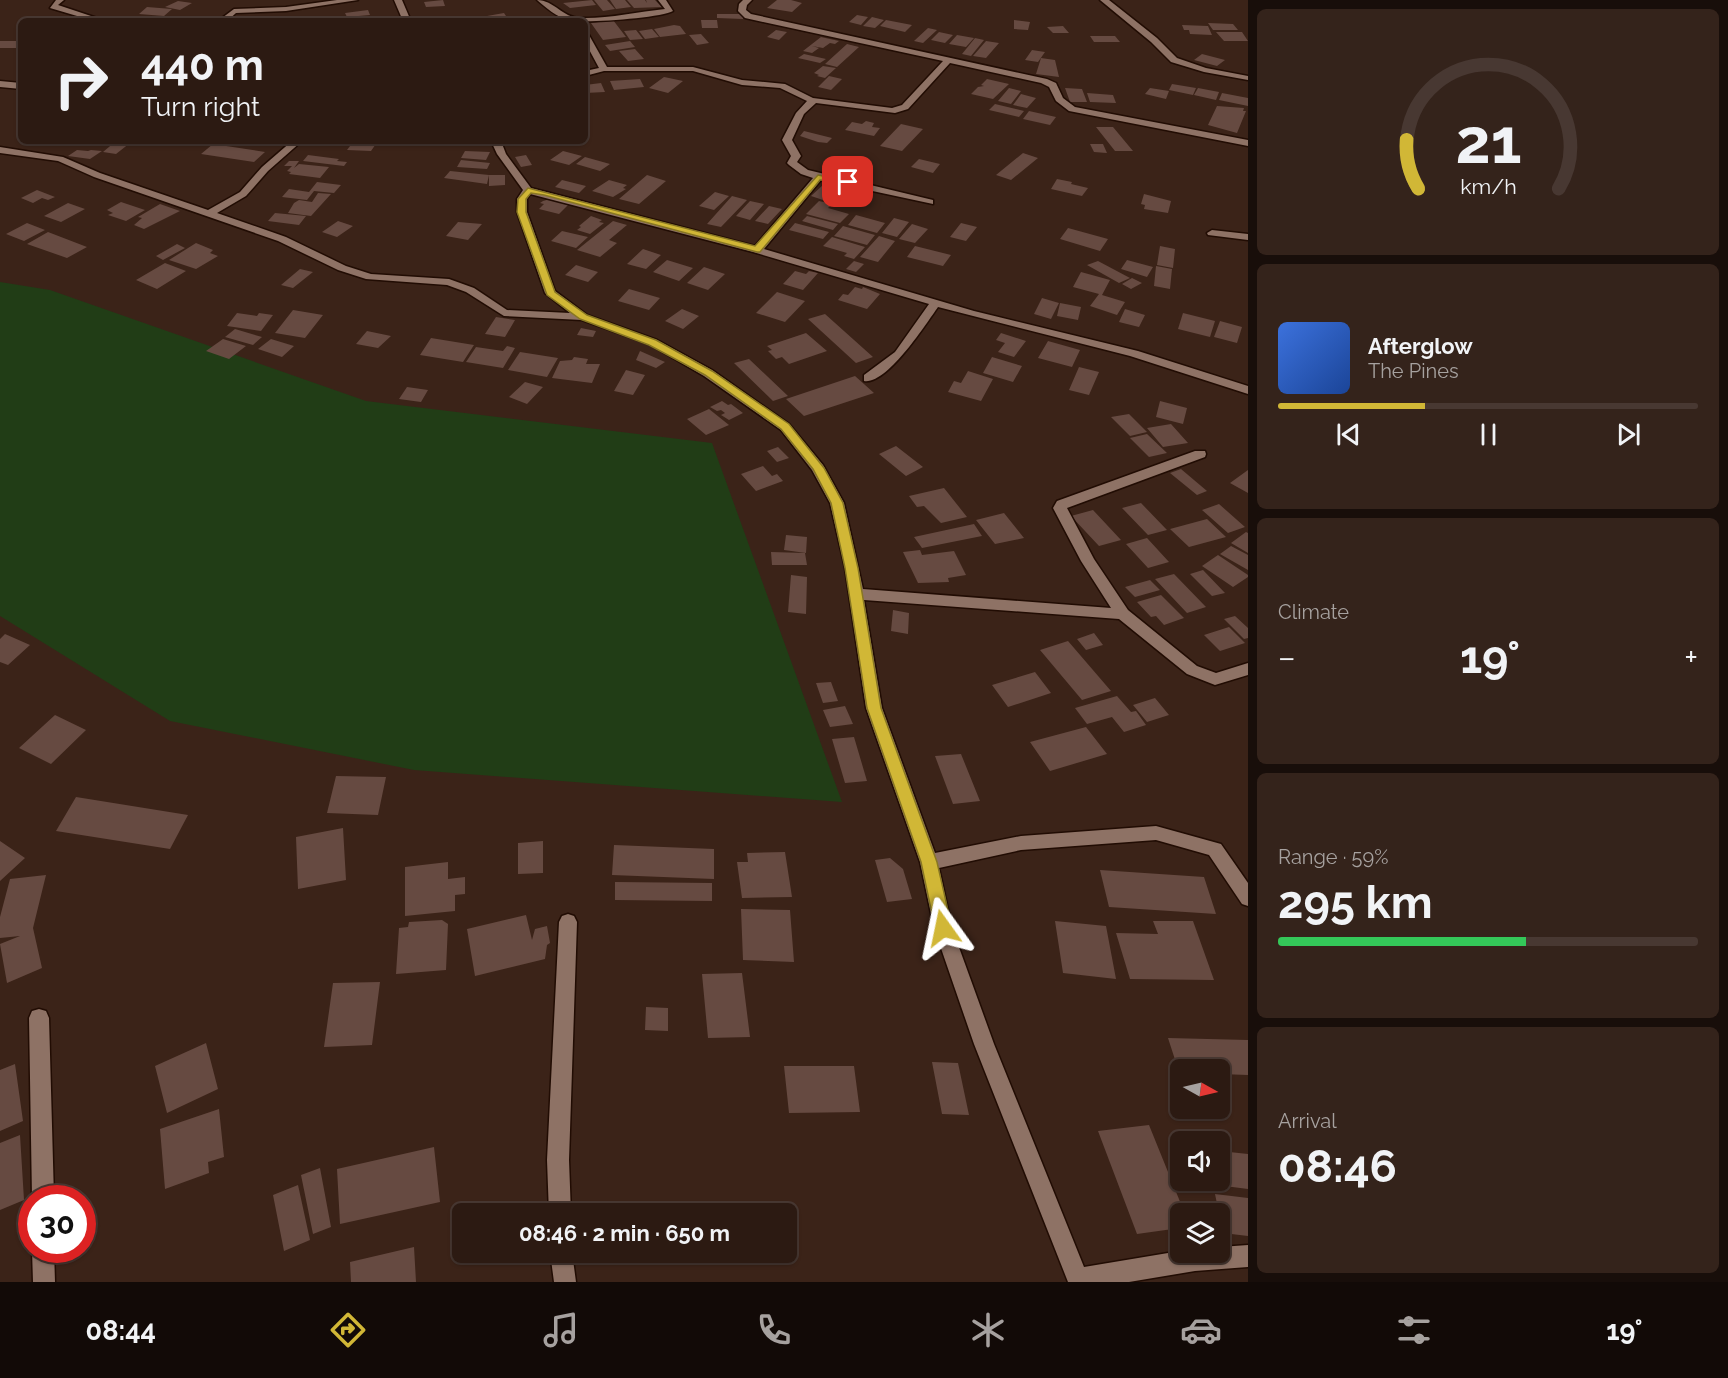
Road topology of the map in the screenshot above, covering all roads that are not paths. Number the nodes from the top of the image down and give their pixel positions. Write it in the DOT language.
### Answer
graph roads {
  1 [pos="60,0"];
  2 [pos="354,0"];
  3 [pos="398,0"];
  4 [pos="541,0"];
  5 [pos="662,0"];
  6 [pos="748,0"];
  7 [pos="1104,0"];
  8 [pos="92,18"];
  9 [pos="226,18"];
  10 [pos="406,18"];
  11 [pos="569,18"];
  12 [pos="588,20"];
  13 [pos="588,40"];
  14 [pos="948,60"];
  15 [pos="604,69"];
  16 [pos="588,73"];
  17 [pos="1248,78"];
  18 [pos="0,84"];
  19 [pos="18,86"];
  20 [pos="812,100"];
  21 [pos="1248,143"];
  22 [pos="294,144"];
  23 [pos="497,144"];
  24 [pos="0,150"];
  25 [pos="818,178"];
  26 [pos="528,190"];
  27 [pos="930,202"];
  28 [pos="210,213"];
  29 [pos="1212,234"];
  30 [pos="1248,237"];
  31 [pos="757,250"];
  32 [pos="934,303"];
  33 [pos="583,317"];
  34 [pos="868,378"];
  35 [pos="1248,390"];
  36 [pos="1200,454"];
  37 [pos="856,594"];
  38 [pos="1123,614"];
  39 [pos="1248,669"];
  40 [pos="929,862"];
  41 [pos="1248,898"];
  42 [pos="568,922"];
  43 [pos="39,1018"];
  44 [pos="43,1185"];
  45 [pos="560,1203"];
  46 [pos="1248,1256"];
  47 [pos="43,1263"];
  48 [pos="562,1263"];
  49 [pos="1078,1280"];
  50 [pos="44,1282"];
  51 [pos="565,1282"];
  1 -- 8 [label="street"];
  2 -- 9 [label="street"];
  3 -- 10 [label="street"];
  4 -- 11 [label="street"];
  5 -- 12 [label="street"];
  6 -- 14 [label="street"];
  7 -- 17 [label="street"];
  13 -- 15 [label="street"];
  14 -- 20 [label="street"];
  14 -- 21 [label="street"];
  15 -- 16 [label="street"];
  15 -- 20 [label="street"];
  18 -- 19 [label="street"];
  20 -- 25 [label="street"];
  22 -- 28 [label="street"];
  23 -- 26 [label="street"];
  24 -- 28 [label="street"];
  25 -- 27 [label="street"];
  25 -- 31 [label="street"];
  26 -- 31 [label="street"];
  26 -- 33 [label="street"];
  28 -- 33 [label="street"];
  29 -- 30 [label="street"];
  31 -- 32 [label="street"];
  32 -- 34 [label="street"];
  32 -- 35 [label="street"];
  33 -- 37 [label="street"];
  36 -- 38 [label="street"];
  37 -- 38 [label="street"];
  37 -- 40 [label="street"];
  38 -- 39 [label="street"];
  40 -- 41 [label="street"];
  40 -- 49 [label="street"];
  42 -- 45 [label="street"];
  43 -- 44 [label="street"];
  46 -- 49 [label="street"];
  47 -- 50 [label="street"];
  48 -- 51 [label="street"];
}
